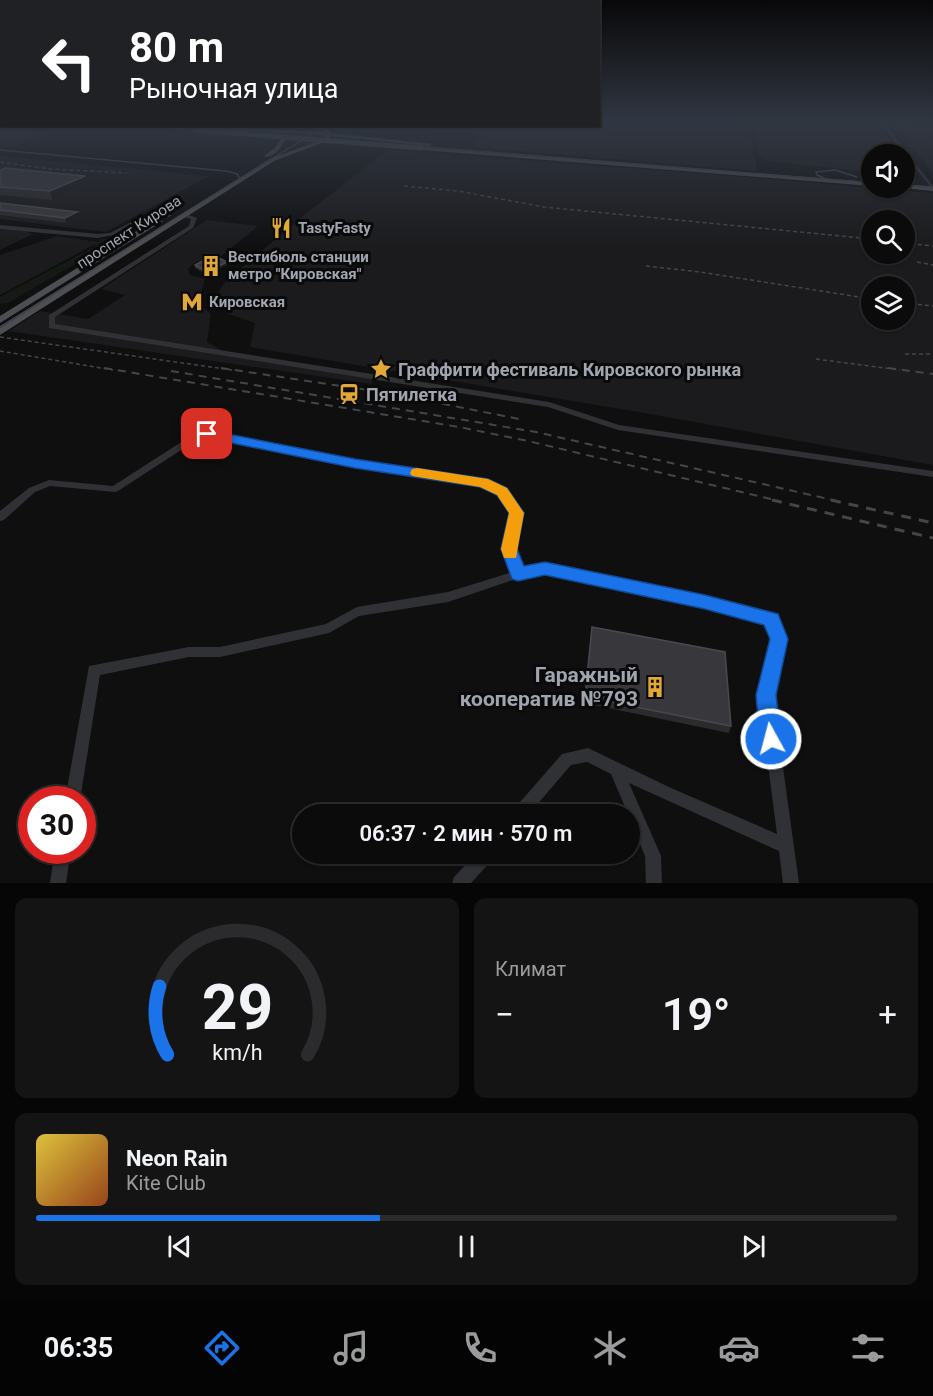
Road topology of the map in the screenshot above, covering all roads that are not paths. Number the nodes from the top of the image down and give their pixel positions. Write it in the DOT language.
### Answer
graph roads {
  1 [pos="251,165"];
  2 [pos="264,165"];
  3 [pos="656,165"];
  4 [pos="915,165"];
  5 [pos="861,181"];
  6 [pos="915,186"];
  7 [pos="932,187"];
  8 [pos="169,215"];
  9 [pos="183,215"];
  10 [pos="0,227"];
  11 [pos="0,320"];
  12 [pos="0,332"];
  13 [pos="933,474"];
  14 [pos="0,517"];
  15 [pos="518,574"];
  16 [pos="616,769"];
  17 [pos="74,786"];
  18 [pos="528,804"];
  19 [pos="786,846"];
  20 [pos="61,864"];
  21 [pos="477,864"];
  22 [pos="58,883"];
  23 [pos="460,883"];
  24 [pos="654,883"];
  25 [pos="791,883"];
  1 -- 8 [label="main road, проспект Кирова"];
  2 -- 9 [label="main road, проспект Кирова"];
  3 -- 5 [label="main road"];
  4 -- 7 [label="street"];
  6 -- 7 [label="main road"];
  8 -- 10 [label="street"];
  8 -- 11 [label="main road, проспект Кирова"];
  9 -- 12 [label="main road, проспект Кирова"];
  9 -- 13 [label="street"];
  14 -- 15 [label="street"];
  15 -- 17 [label="street"];
  15 -- 19 [label="street"];
  16 -- 18 [label="street"];
  16 -- 19 [label="street"];
  16 -- 24 [label="street"];
  19 -- 25 [label="street"];
  20 -- 22 [label="street"];
  21 -- 23 [label="street"];
}
